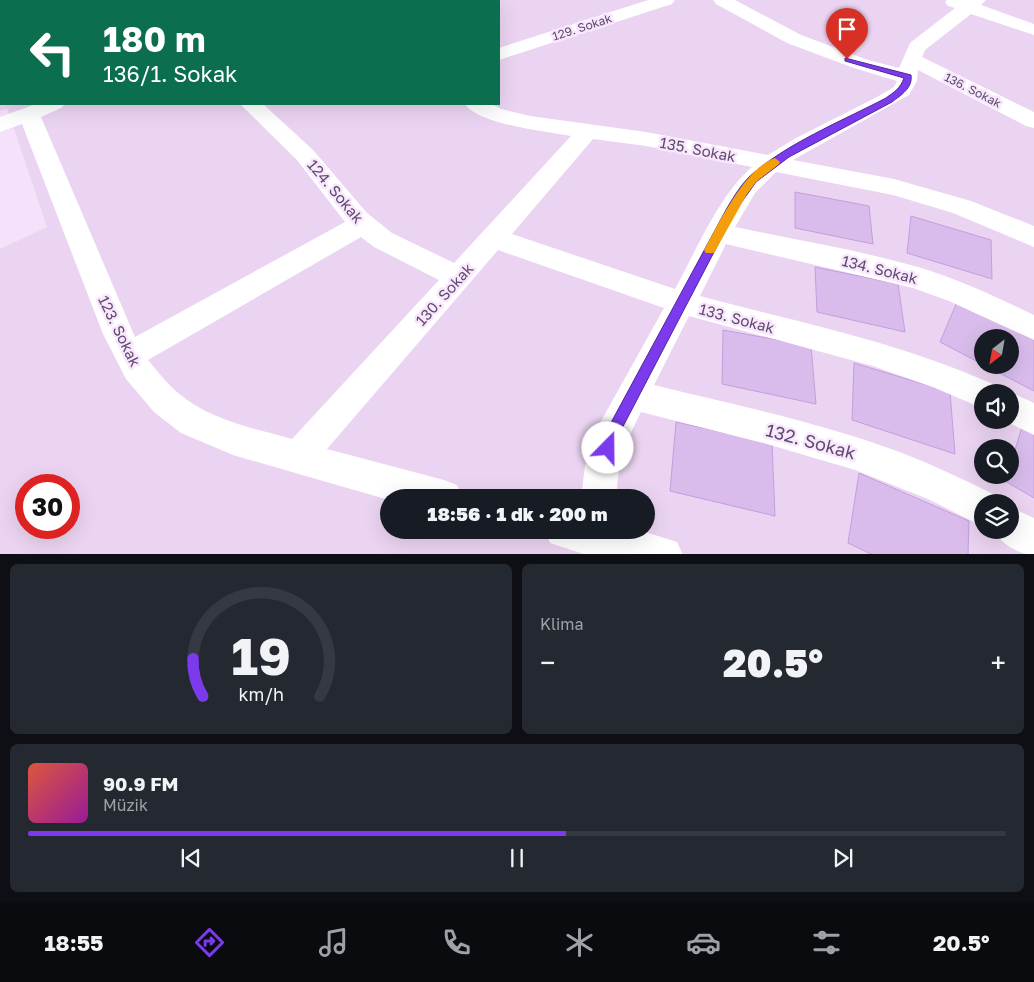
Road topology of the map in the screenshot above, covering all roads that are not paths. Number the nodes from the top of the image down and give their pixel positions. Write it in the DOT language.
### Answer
graph roads {
  1 [pos="666,0"];
  2 [pos="722,0"];
  3 [pos="965,2"];
  4 [pos="1034,30"];
  5 [pos="500,54"];
  6 [pos="910,68"];
  7 [pos="251,105"];
  8 [pos="477,105"];
  9 [pos="41,109"];
  10 [pos="1034,120"];
  11 [pos="0,124"];
  12 [pos="589,130"];
  13 [pos="773,164"];
  14 [pos="363,224"];
  15 [pos="719,233"];
  16 [pos="1034,237"];
  17 [pos="493,238"];
  18 [pos="458,277"];
  19 [pos="682,303"];
  20 [pos="1034,328"];
  21 [pos="129,355"];
  22 [pos="974,391"];
  23 [pos="633,395"];
  24 [pos="1019,412"];
  25 [pos="1034,420"];
  26 [pos="298,457"];
  27 [pos="412,489"];
  28 [pos="598,489"];
  29 [pos="974,504"];
  30 [pos="1019,531"];
  31 [pos="1034,540"];
  32 [pos="607,542"];
  33 [pos="664,554"];
  1 -- 5 [label="street, 129. Sokak"];
  2 -- 6 [label="street, 136. Sokak"];
  3 -- 4 [label="street"];
  3 -- 6 [label="street"];
  6 -- 10 [label="street, 136. Sokak"];
  6 -- 13 [label="street"];
  7 -- 14 [label="street, 124. Sokak"];
  8 -- 12 [label="street, 135. Sokak"];
  9 -- 11 [label="street"];
  9 -- 21 [label="street, 123. Sokak"];
  12 -- 13 [label="street, 135. Sokak"];
  12 -- 17 [label="street, 130. Sokak"];
  13 -- 15 [label="street"];
  13 -- 16 [label="street, 135. Sokak"];
  14 -- 18 [label="street, 124. Sokak"];
  14 -- 21 [label="street"];
  15 -- 19 [label="street"];
  15 -- 20 [label="street, 134. Sokak"];
  17 -- 18 [label="street, 130. Sokak"];
  17 -- 19 [label="street, 133. Sokak"];
  18 -- 26 [label="street, 130. Sokak"];
  19 -- 22 [label="street, 133. Sokak"];
  19 -- 23 [label="street"];
  21 -- 26 [label="street, 123. Sokak"];
  23 -- 28 [label="street"];
  23 -- 29 [label="street, 132. Sokak"];
  24 -- 25 [label="street"];
  26 -- 27 [label="street, 123. Sokak"];
  30 -- 31 [label="street"];
  32 -- 33 [label="street"];
}
